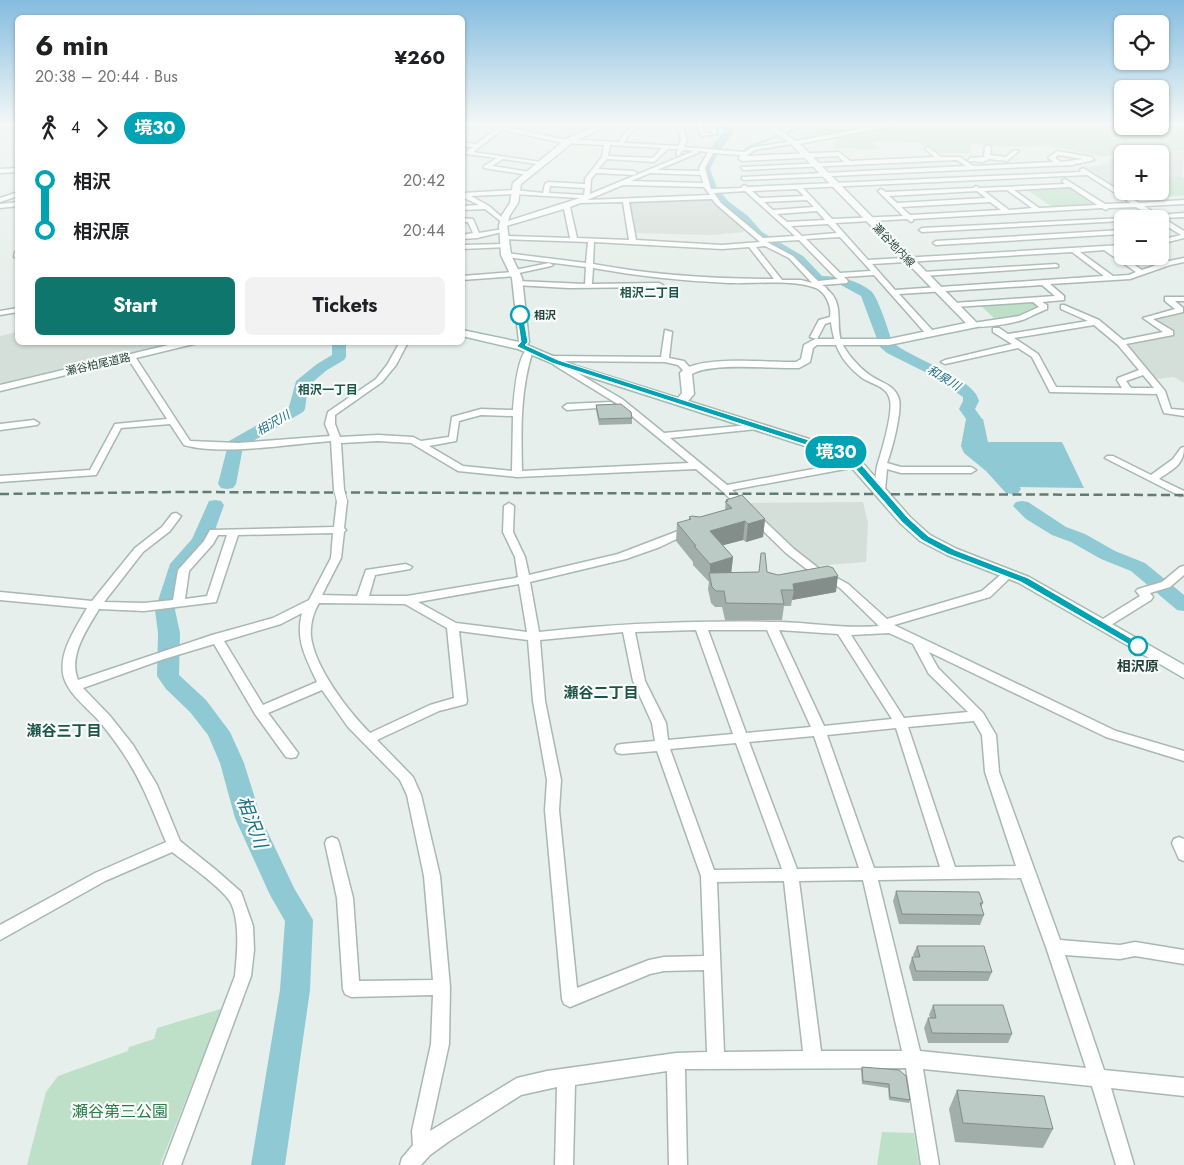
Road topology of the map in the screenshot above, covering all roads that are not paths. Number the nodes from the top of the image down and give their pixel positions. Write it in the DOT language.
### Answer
graph roads {
  1 [pos="523,177"];
  2 [pos="589,177"];
  3 [pos="631,177"];
  4 [pos="706,177"];
  5 [pos="757,177"];
  6 [pos="828,177"];
  7 [pos="927,177"];
  8 [pos="1000,177"];
  9 [pos="1061,177"];
  10 [pos="1095,177"];
  11 [pos="744,178"];
  12 [pos="965,179"];
  13 [pos="930,180"];
  14 [pos="622,183"];
  15 [pos="872,183"];
  16 [pos="650,184"];
  17 [pos="677,184"];
  18 [pos="836,185"];
  19 [pos="1071,185"];
  20 [pos="588,186"];
  21 [pos="799,187"];
  22 [pos="1008,188"];
  23 [pos="746,189"];
  24 [pos="978,189"];
  25 [pos="711,191"];
  26 [pos="515,193"];
  27 [pos="884,194"];
  28 [pos="15,195"];
  29 [pos="465,195"];
  30 [pos="545,195"];
  31 [pos="465,196"];
  32 [pos="587,197"];
  33 [pos="809,198"];
  34 [pos="682,199"];
  35 [pos="0,200"];
  36 [pos="655,200"];
  37 [pos="758,200"];
  38 [pos="992,200"];
  39 [pos="578,202"];
  40 [pos="626,202"];
  41 [pos="1184,202"];
  42 [pos="896,205"];
  43 [pos="1138,205"];
  44 [pos="0,206"];
  45 [pos="15,206"];
  46 [pos="567,206"];
  47 [pos="487,207"];
  48 [pos="1105,207"];
  49 [pos="465,208"];
  50 [pos="819,209"];
  51 [pos="1038,210"];
  52 [pos="1146,210"];
  53 [pos="771,212"];
  54 [pos="1007,212"];
  55 [pos="1114,213"];
  56 [pos="1184,215"];
  57 [pos="908,217"];
  58 [pos="1169,217"];
  59 [pos="869,219"];
  60 [pos="1114,219"];
  61 [pos="465,220"];
  62 [pos="830,221"];
  63 [pos="785,224"];
  64 [pos="1023,224"];
  65 [pos="538,227"];
  66 [pos="1180,229"];
  67 [pos="922,230"];
  68 [pos="1114,232"];
  69 [pos="1184,235"];
  70 [pos="477,236"];
  71 [pos="504,236"];
  72 [pos="843,236"];
  73 [pos="1039,237"];
  74 [pos="465,238"];
  75 [pos="801,238"];
  76 [pos="1169,239"];
  77 [pos="574,240"];
  78 [pos="591,240"];
  79 [pos="765,241"];
  80 [pos="633,242"];
  81 [pos="936,243"];
  82 [pos="465,246"];
  83 [pos="752,246"];
  84 [pos="1106,248"];
  85 [pos="1114,248"];
  86 [pos="1074,250"];
  87 [pos="1057,251"];
  88 [pos="1038,252"];
  89 [pos="950,256"];
  90 [pos="908,259"];
  91 [pos="1184,260"];
  92 [pos="558,262"];
  93 [pos="867,262"];
  94 [pos="1169,263"];
  95 [pos="590,265"];
  96 [pos="1163,265"];
  97 [pos="1056,266"];
  98 [pos="877,273"];
  99 [pos="1141,273"];
  100 [pos="923,274"];
  101 [pos="838,275"];
  102 [pos="516,276"];
  103 [pos="465,278"];
  104 [pos="1112,279"];
  105 [pos="1075,281"];
  106 [pos="780,282"];
  107 [pos="1044,283"];
  108 [pos="659,285"];
  109 [pos="820,285"];
  110 [pos="588,286"];
  111 [pos="938,290"];
  112 [pos="894,292"];
  113 [pos="1184,299"];
  114 [pos="1035,300"];
  115 [pos="954,305"];
  116 [pos="1064,307"];
  117 [pos="15,310"];
  118 [pos="0,313"];
  119 [pos="834,318"];
  120 [pos="1096,322"];
  121 [pos="973,325"];
  122 [pos="996,330"];
  123 [pos="668,332"];
  124 [pos="465,333"];
  125 [pos="930,333"];
  126 [pos="814,337"];
  127 [pos="1007,337"];
  128 [pos="837,341"];
  129 [pos="1121,343"];
  130 [pos="184,345"];
  131 [pos="402,345"];
  132 [pos="1020,345"];
  133 [pos="525,348"];
  134 [pos="131,357"];
  135 [pos="551,360"];
  136 [pos="665,360"];
  137 [pos="945,362"];
  138 [pos="688,370"];
  139 [pos="1145,370"];
  140 [pos="0,388"];
  141 [pos="1129,391"];
  142 [pos="1161,391"];
  143 [pos="680,402"];
  144 [pos="624,405"];
  145 [pos="567,407"];
  146 [pos="519,413"];
  147 [pos="1184,413"];
  148 [pos="172,421"];
  149 [pos="34,423"];
  150 [pos="757,426"];
  151 [pos="0,427"];
  152 [pos="663,436"];
  153 [pos="335,439"];
  154 [pos="421,444"];
  155 [pos="1184,450"];
  156 [pos="1110,458"];
  157 [pos="856,464"];
  158 [pos="882,465"];
  159 [pos="696,466"];
  160 [pos="972,471"];
  161 [pos="516,474"];
  162 [pos="1152,478"];
  163 [pos="0,479"];
  164 [pos="724,488"];
  165 [pos="880,490"];
  166 [pos="1180,493"];
  167 [pos="509,506"];
  168 [pos="176,516"];
  169 [pos="700,525"];
  170 [pos="341,530"];
  171 [pos="234,531"];
  172 [pos="406,567"];
  173 [pos="1184,569"];
  174 [pos="1009,573"];
  175 [pos="524,579"];
  176 [pos="0,596"];
  177 [pos="362,599"];
  178 [pos="314,600"];
  179 [pos="407,600"];
  180 [pos="172,605"];
  181 [pos="95,606"];
  182 [pos="1102,625"];
  183 [pos="453,626"];
  184 [pos="770,626"];
  185 [pos="888,627"];
  186 [pos="628,628"];
  187 [pos="701,628"];
  188 [pos="842,631"];
  189 [pos="534,637"];
  190 [pos="216,638"];
  191 [pos="918,643"];
  192 [pos="1184,672"];
  193 [pos="324,684"];
  194 [pos="74,686"];
  195 [pos="260,711"];
  196 [pos="978,716"];
  197 [pos="900,722"];
  198 [pos="819,730"];
  199 [pos="742,737"];
  200 [pos="368,739"];
  201 [pos="662,745"];
  202 [pos="622,749"];
  203 [pos="291,752"];
  204 [pos="1184,756"];
  205 [pos="332,843"];
  206 [pos="174,845"];
  207 [pos="1026,872"];
  208 [pos="950,873"];
  209 [pos="791,874"];
  210 [pos="869,874"];
  211 [pos="709,876"];
  212 [pos="0,933"];
  213 [pos="1054,947"];
  214 [pos="1184,958"];
  215 [pos="713,963"];
  216 [pos="442,987"];
  217 [pos="913,1059"];
  218 [pos="716,1060"];
  219 [pos="813,1060"];
  220 [pos="676,1061"];
  221 [pos="566,1077"];
  222 [pos="1098,1077"];
  223 [pos="1184,1087"];
  224 [pos="423,1148"];
  225 [pos="172,1165"];
  226 [pos="410,1165"];
  227 [pos="564,1165"];
  228 [pos="678,1165"];
  229 [pos="930,1165"];
  230 [pos="1125,1165"];
  1 -- 26 [label="street"];
  2 -- 20 [label="street"];
  3 -- 14 [label="street"];
  4 -- 25 [label="street"];
  5 -- 11 [label="street"];
  6 -- 18 [label="street, 瀬谷地内線"];
  7 -- 13 [label="street"];
  8 -- 12 [label="street"];
  9 -- 19 [label="street"];
  10 -- 43 [label="street"];
  11 -- 23 [label="street"];
  12 -- 13 [label="street"];
  12 -- 24 [label="street"];
  13 -- 15 [label="street"];
  14 -- 16 [label="street"];
  14 -- 32 [label="street"];
  15 -- 18 [label="street"];
  15 -- 27 [label="street"];
  16 -- 17 [label="street"];
  16 -- 36 [label="street"];
  17 -- 25 [label="street"];
  17 -- 34 [label="street"];
  18 -- 21 [label="street"];
  18 -- 59 [label="street, 瀬谷地内線"];
  19 -- 22 [label="street"];
  19 -- 48 [label="street"];
  20 -- 30 [label="street"];
  20 -- 32 [label="street"];
  21 -- 23 [label="street"];
  21 -- 33 [label="street"];
  22 -- 24 [label="street"];
  22 -- 51 [label="street"];
  23 -- 25 [label="street"];
  23 -- 37 [label="street"];
  24 -- 27 [label="street"];
  24 -- 38 [label="street"];
  25 -- 34 [label="street"];
  25 -- 79 [label="street"];
  26 -- 29 [label="street"];
  26 -- 30 [label="street"];
  26 -- 71 [label="street"];
  27 -- 42 [label="street"];
  28 -- 35 [label="street"];
  30 -- 32 [label="street"];
  31 -- 47 [label="street"];
  32 -- 39 [label="street"];
  33 -- 37 [label="street"];
  33 -- 50 [label="street"];
  34 -- 36 [label="street"];
  36 -- 40 [label="street"];
  37 -- 53 [label="street"];
  38 -- 42 [label="street"];
  38 -- 54 [label="street"];
  39 -- 40 [label="street"];
  39 -- 46 [label="street"];
  40 -- 80 [label="street"];
  41 -- 43 [label="street"];
  42 -- 57 [label="street"];
  43 -- 48 [label="street"];
  43 -- 52 [label="street"];
  44 -- 45 [label="street"];
  46 -- 65 [label="street"];
  46 -- 77 [label="street"];
  47 -- 49 [label="street"];
  47 -- 71 [label="street"];
  48 -- 51 [label="street"];
  48 -- 55 [label="street"];
  50 -- 53 [label="street"];
  50 -- 62 [label="street"];
  51 -- 54 [label="street"];
  53 -- 63 [label="street"];
  54 -- 57 [label="street"];
  54 -- 64 [label="street"];
  56 -- 58 [label="street"];
  57 -- 59 [label="street"];
  57 -- 67 [label="street"];
  59 -- 62 [label="street"];
  59 -- 90 [label="street, 瀬谷地内線"];
  60 -- 64 [label="street"];
  61 -- 70 [label="street"];
  62 -- 63 [label="street"];
  62 -- 72 [label="street"];
  63 -- 75 [label="street"];
  64 -- 67 [label="street"];
  64 -- 73 [label="street"];
  65 -- 71 [label="street"];
  65 -- 71 [label="street"];
  65 -- 77 [label="street"];
  66 -- 69 [label="street"];
  67 -- 81 [label="street"];
  68 -- 73 [label="street"];
  69 -- 76 [label="street"];
  70 -- 71 [label="street"];
  70 -- 74 [label="street"];
  71 -- 82 [label="street"];
  71 -- 92 [label="street"];
  71 -- 102 [label="street"];
  72 -- 75 [label="street"];
  72 -- 93 [label="street"];
  73 -- 81 [label="street"];
  73 -- 87 [label="street"];
  75 -- 79 [label="street"];
  75 -- 101 [label="street"];
  77 -- 78 [label="street"];
  78 -- 80 [label="street"];
  78 -- 95 [label="street"];
  79 -- 83 [label="street"];
  79 -- 109 [label="street"];
  80 -- 83 [label="street"];
  81 -- 89 [label="street"];
  83 -- 106 [label="street"];
  84 -- 85 [label="street"];
  84 -- 86 [label="street"];
  84 -- 99 [label="street"];
  86 -- 87 [label="street"];
  86 -- 104 [label="street"];
  87 -- 88 [label="street"];
  88 -- 89 [label="street"];
  88 -- 97 [label="street"];
  89 -- 90 [label="street"];
  90 -- 93 [label="street"];
  90 -- 100 [label="street, 瀬谷地内線"];
  91 -- 94 [label="street"];
  92 -- 95 [label="street"];
  92 -- 102 [label="street"];
  93 -- 98 [label="street"];
  95 -- 106 [label="street"];
  95 -- 110 [label="street"];
  96 -- 99 [label="street"];
  97 -- 100 [label="street"];
  97 -- 105 [label="street"];
  98 -- 101 [label="street"];
  98 -- 112 [label="street"];
  99 -- 104 [label="street"];
  100 -- 111 [label="street, 瀬谷地内線"];
  101 -- 109 [label="street"];
  102 -- 103 [label="street"];
  102 -- 110 [label="street"];
  102 -- 133 [label="street"];
  104 -- 105 [label="street"];
  105 -- 107 [label="street"];
  106 -- 109 [label="street"];
  107 -- 111 [label="street"];
  107 -- 114 [label="street"];
  108 -- 110 [label="street"];
  109 -- 119 [label="street"];
  111 -- 112 [label="street"];
  111 -- 115 [label="street, 瀬谷地内線"];
  112 -- 125 [label="street"];
  113 -- 129 [label="street"];
  114 -- 115 [label="street"];
  114 -- 121 [label="street"];
  115 -- 121 [label="street, 瀬谷地内線"];
  116 -- 120 [label="street"];
  117 -- 118 [label="street"];
  119 -- 126 [label="street"];
  119 -- 128 [label="street"];
  120 -- 127 [label="street"];
  120 -- 129 [label="street"];
  121 -- 125 [label="street"];
  122 -- 127 [label="street"];
  123 -- 136 [label="street"];
  124 -- 133 [label="street"];
  125 -- 128 [label="street"];
  127 -- 132 [label="street"];
  128 -- 138 [label="street"];
  128 -- 158 [label="street"];
  129 -- 139 [label="street"];
  130 -- 134 [label="street, 瀬谷柏尾道路"];
  131 -- 153 [label="street"];
  132 -- 137 [label="street"];
  132 -- 141 [label="street"];
  133 -- 135 [label="street"];
  133 -- 146 [label="street"];
  134 -- 140 [label="street, 瀬谷柏尾道路"];
  134 -- 148 [label="street"];
  135 -- 136 [label="street"];
  135 -- 143 [label="street"];
  135 -- 144 [label="street"];
  136 -- 138 [label="street"];
  138 -- 143 [label="street"];
  139 -- 141 [label="street"];
  139 -- 142 [label="street"];
  141 -- 142 [label="street"];
  142 -- 147 [label="street"];
  143 -- 150 [label="street"];
  144 -- 145 [label="street"];
  144 -- 152 [label="street"];
  146 -- 154 [label="street"];
  146 -- 161 [label="street"];
  148 -- 153 [label="street"];
  148 -- 163 [label="street"];
  149 -- 151 [label="street"];
  150 -- 152 [label="street"];
  150 -- 157 [label="street"];
  152 -- 159 [label="street"];
  153 -- 154 [label="street"];
  153 -- 170 [label="street"];
  154 -- 161 [label="street"];
  155 -- 162 [label="street"];
  156 -- 162 [label="street"];
  157 -- 164 [label="street"];
  157 -- 165 [label="street"];
  158 -- 160 [label="street"];
  158 -- 165 [label="street"];
  159 -- 161 [label="street"];
  159 -- 164 [label="street"];
  162 -- 166 [label="street"];
  164 -- 185 [label="street"];
  165 -- 174 [label="street"];
  167 -- 175 [label="street"];
  168 -- 181 [label="street"];
  169 -- 175 [label="street"];
  170 -- 171 [label="street"];
  170 -- 178 [label="street"];
  171 -- 180 [label="street"];
  171 -- 180 [label="street"];
  172 -- 177 [label="street"];
  173 -- 182 [label="street"];
  174 -- 182 [label="street"];
  174 -- 185 [label="street"];
  175 -- 179 [label="street"];
  175 -- 189 [label="street"];
  176 -- 181 [label="street"];
  177 -- 178 [label="street"];
  177 -- 179 [label="street"];
  178 -- 190 [label="street"];
  178 -- 193 [label="street"];
  179 -- 183 [label="street"];
  180 -- 181 [label="street"];
  181 -- 194 [label="street"];
  182 -- 192 [label="street"];
  183 -- 189 [label="street"];
  183 -- 200 [label="street"];
  184 -- 187 [label="street"];
  184 -- 188 [label="street"];
  184 -- 198 [label="street"];
  185 -- 188 [label="street"];
  185 -- 191 [label="street"];
  186 -- 187 [label="street"];
  186 -- 189 [label="street"];
  186 -- 201 [label="street"];
  187 -- 199 [label="street"];
  188 -- 197 [label="street"];
  189 -- 215 [label="street"];
  190 -- 194 [label="street"];
  190 -- 195 [label="street"];
  191 -- 196 [label="street"];
  191 -- 204 [label="street"];
  193 -- 195 [label="street"];
  193 -- 200 [label="street"];
  194 -- 206 [label="street"];
  195 -- 203 [label="street"];
  196 -- 197 [label="street"];
  196 -- 207 [label="street"];
  197 -- 198 [label="street"];
  197 -- 208 [label="street"];
  198 -- 199 [label="street"];
  198 -- 210 [label="street"];
  199 -- 201 [label="street"];
  199 -- 209 [label="street"];
  200 -- 216 [label="street"];
  201 -- 202 [label="street"];
  201 -- 211 [label="street"];
  205 -- 216 [label="street"];
  206 -- 212 [label="street"];
  206 -- 225 [label="street"];
  207 -- 208 [label="street"];
  207 -- 213 [label="street"];
  208 -- 210 [label="street"];
  209 -- 210 [label="street"];
  209 -- 211 [label="street"];
  209 -- 219 [label="street"];
  210 -- 217 [label="street"];
  211 -- 215 [label="street"];
  213 -- 214 [label="street"];
  213 -- 222 [label="street"];
  215 -- 218 [label="street"];
  216 -- 224 [label="street"];
  217 -- 219 [label="street"];
  217 -- 222 [label="street"];
  217 -- 229 [label="street"];
  218 -- 219 [label="street"];
  218 -- 220 [label="street"];
  220 -- 221 [label="street"];
  220 -- 228 [label="street"];
  221 -- 224 [label="street"];
  221 -- 227 [label="street"];
  222 -- 223 [label="street"];
  222 -- 230 [label="street"];
  224 -- 226 [label="street"];
}
